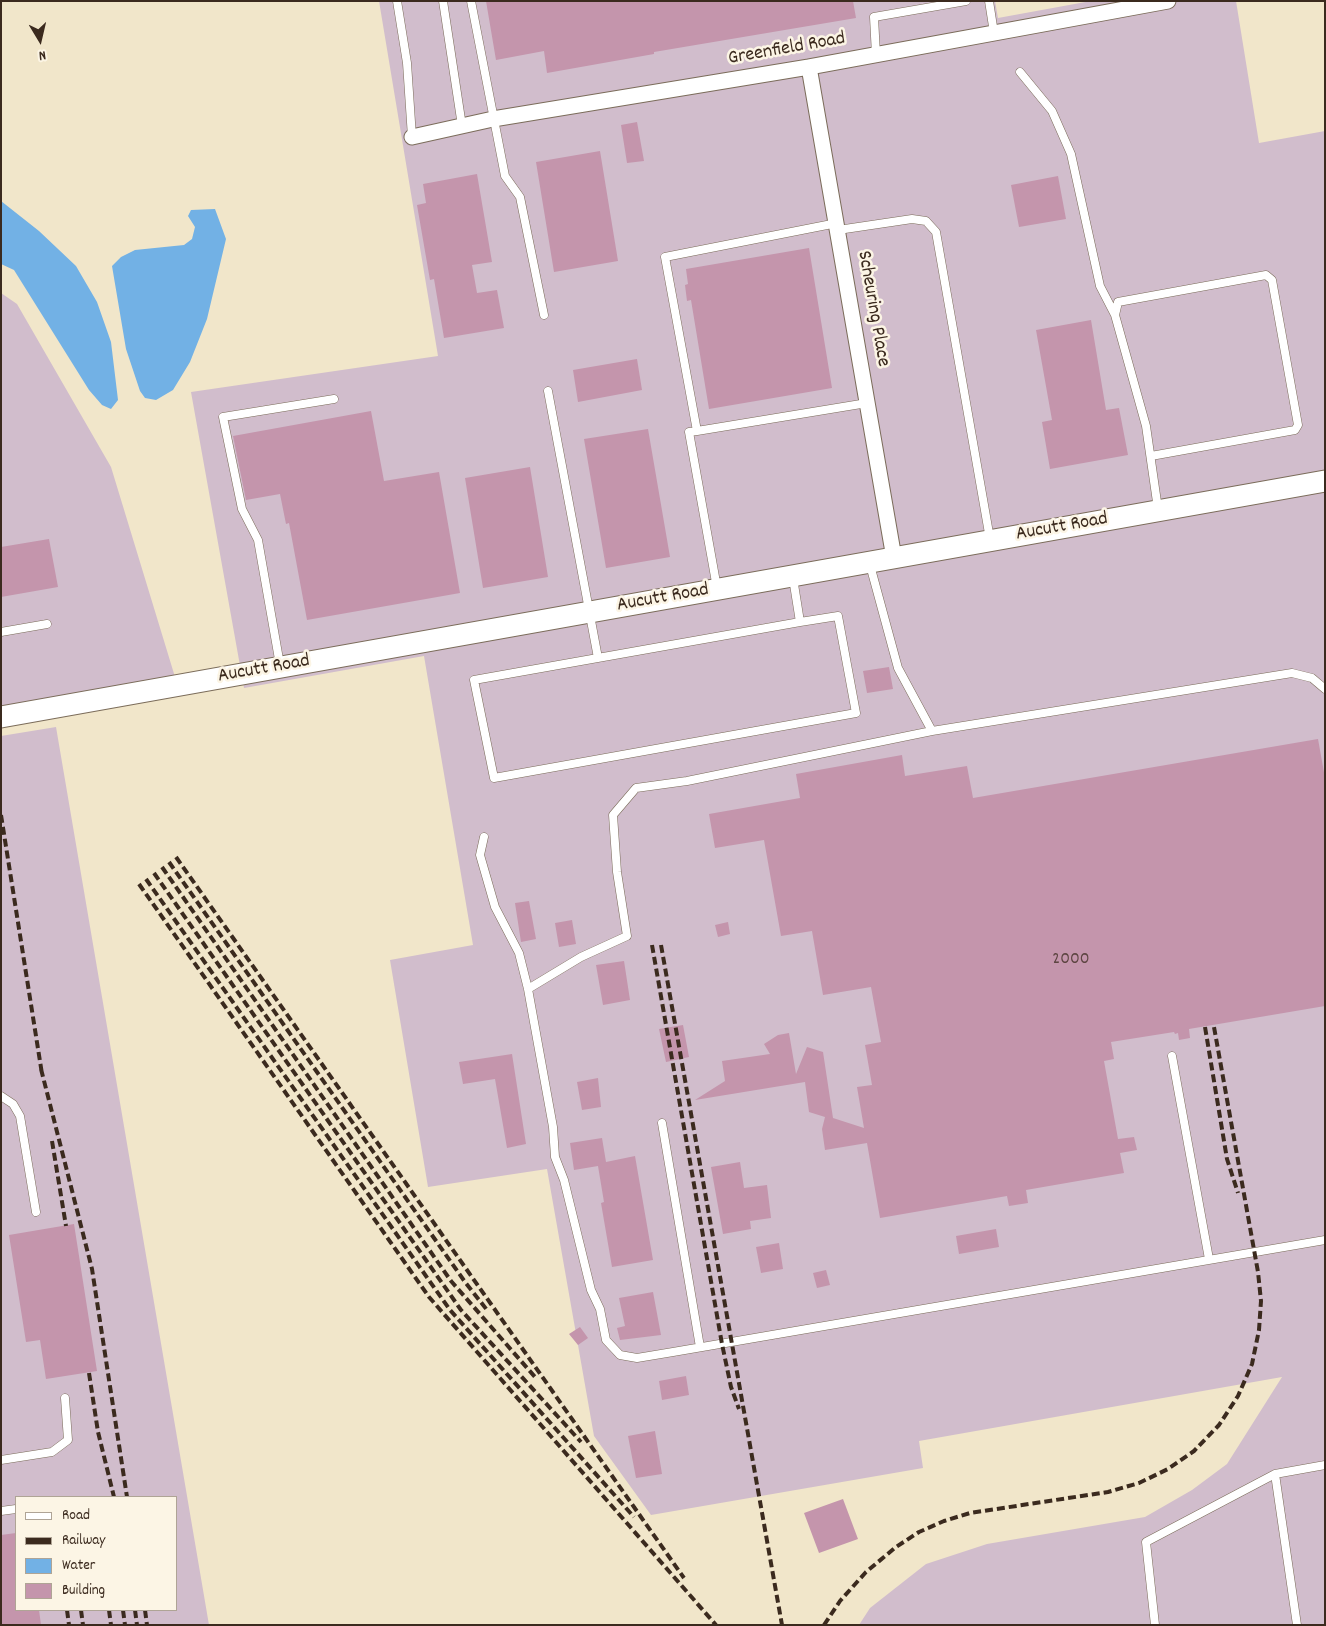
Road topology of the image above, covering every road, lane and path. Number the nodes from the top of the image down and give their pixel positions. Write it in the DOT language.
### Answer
graph roads {
  1 [pos="396,1"];
  2 [pos="443,1"];
  3 [pos="471,1"];
  4 [pos="966,1"];
  5 [pos="989,1"];
  6 [pos="1168,1"];
  7 [pos="994,33"];
  8 [pos="876,55"];
  9 [pos="809,67"];
  10 [pos="1020,72"];
  11 [pos="493,119"];
  12 [pos="462,126"];
  13 [pos="412,137"];
  14 [pos="837,227"];
  15 [pos="544,315"];
  16 [pos="1115,315"];
  17 [pos="548,391"];
  18 [pos="334,399"];
  19 [pos="867,403"];
  20 [pos="697,431"];
  21 [pos="1151,456"];
  22 [pos="1325,481"];
  23 [pos="1159,511"];
  24 [pos="991,541"];
  25 [pos="894,558"];
  26 [pos="869,563"];
  27 [pos="792,576"];
  28 [pos="717,590"];
  29 [pos="590,612"];
  30 [pos="800,622"];
  31 [pos="47,624"];
  32 [pos="1,632"];
  33 [pos="598,658"];
  34 [pos="280,667"];
  35 [pos="1325,690"];
  36 [pos="1,717"];
  37 [pos="932,731"];
  38 [pos="484,837"];
  39 [pos="528,989"];
  40 [pos="1172,1056"];
  41 [pos="1,1096"];
  42 [pos="662,1123"];
  43 [pos="36,1212"];
  44 [pos="1325,1240"];
  45 [pos="1209,1259"];
  46 [pos="700,1347"];
  47 [pos="65,1398"];
  48 [pos="1,1460"];
  49 [pos="1325,1465"];
  50 [pos="1275,1474"];
  51 [pos="15,1509"];
  52 [pos="1,1512"];
  53 [pos="1156,1625"];
  54 [pos="1297,1625"];
  1 -- 13 [label="lane"];
  2 -- 12 [label="lane"];
  3 -- 11 [label="lane"];
  4 -- 8 [label="lane"];
  5 -- 7 [label="lane"];
  6 -- 7 [label="street, Greenfield Road"];
  7 -- 8 [label="street, Greenfield Road"];
  8 -- 9 [label="street, Greenfield Road"];
  9 -- 11 [label="street, Greenfield Road"];
  9 -- 14 [label="street, Scheuring Place"];
  10 -- 16 [label="lane"];
  11 -- 12 [label="street, Greenfield Road"];
  11 -- 15 [label="lane"];
  12 -- 13 [label="street, Greenfield Road"];
  14 -- 19 [label="street, Scheuring Place"];
  14 -- 20 [label="lane"];
  14 -- 24 [label="lane"];
  16 -- 21 [label="lane"];
  16 -- 21 [label="lane"];
  17 -- 29 [label="lane"];
  18 -- 34 [label="lane"];
  19 -- 20 [label="lane"];
  19 -- 25 [label="street, Scheuring Place"];
  20 -- 28 [label="lane"];
  21 -- 23 [label="lane"];
  22 -- 23 [label="street, Aucutt Road"];
  23 -- 24 [label="street, Aucutt Road"];
  24 -- 25 [label="street, Aucutt Road"];
  25 -- 26 [label="street, Aucutt Road"];
  26 -- 27 [label="street, Aucutt Road"];
  26 -- 37 [label="lane"];
  27 -- 28 [label="street, Aucutt Road"];
  27 -- 30 [label="lane"];
  28 -- 29 [label="street, Aucutt Road"];
  29 -- 33 [label="lane"];
  29 -- 34 [label="street, Aucutt Road"];
  30 -- 33 [label="lane"];
  30 -- 33 [label="lane"];
  31 -- 32 [label="lane"];
  34 -- 36 [label="street, Aucutt Road"];
  35 -- 37 [label="lane"];
  37 -- 39 [label="lane"];
  38 -- 39 [label="lane"];
  39 -- 46 [label="lane"];
  40 -- 45 [label="lane"];
  41 -- 43 [label="lane"];
  42 -- 46 [label="lane"];
  44 -- 45 [label="lane"];
  45 -- 46 [label="lane"];
  47 -- 48 [label="lane"];
  49 -- 50 [label="lane"];
  50 -- 53 [label="lane"];
  50 -- 54 [label="lane"];
  51 -- 52 [label="lane"];
}
